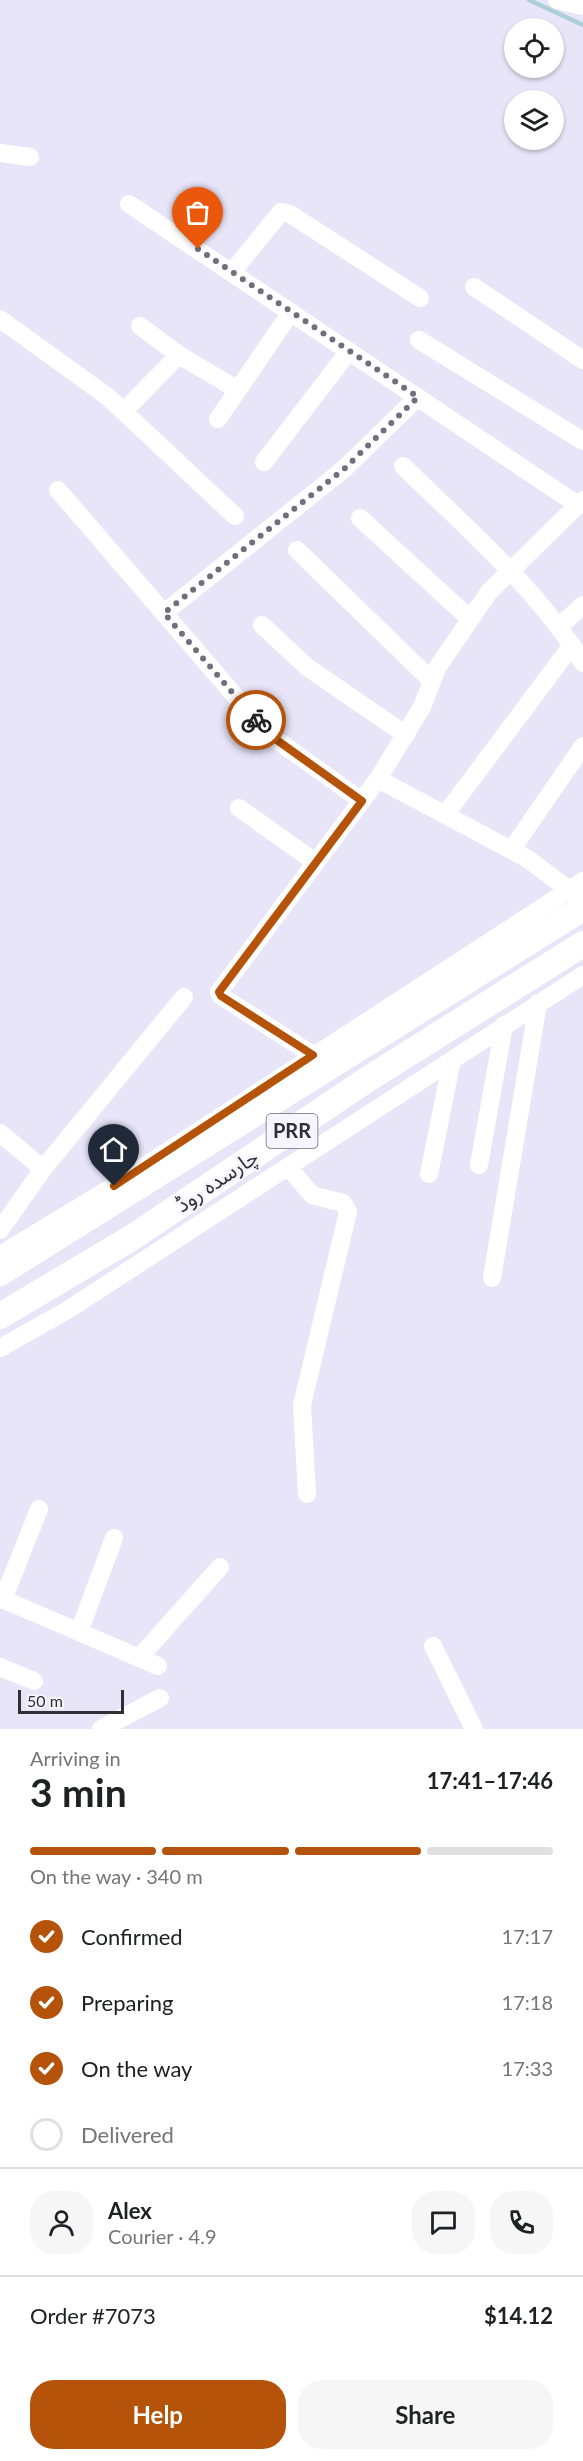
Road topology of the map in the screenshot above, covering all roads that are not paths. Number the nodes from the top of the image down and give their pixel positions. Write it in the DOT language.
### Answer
graph roads {
  1 [pos="557,0"];
  2 [pos="583,6"];
  3 [pos="0,153"];
  4 [pos="30,157"];
  5 [pos="129,204"];
  6 [pos="232,272"];
  7 [pos="474,286"];
  8 [pos="420,298"];
  9 [pos="291,312"];
  10 [pos="0,319"];
  11 [pos="140,326"];
  12 [pos="419,340"];
  13 [pos="349,351"];
  14 [pos="179,355"];
  15 [pos="583,360"];
  16 [pos="238,390"];
  17 [pos="418,397"];
  18 [pos="124,411"];
  19 [pos="218,419"];
  20 [pos="583,441"];
  21 [pos="264,462"];
  22 [pos="403,466"];
  23 [pos="58,490"];
  24 [pos="580,502"];
  25 [pos="235,516"];
  26 [pos="360,518"];
  27 [pos="297,550"];
  28 [pos="509,571"];
  29 [pos="583,605"];
  30 [pos="164,613"];
  31 [pos="470,620"];
  32 [pos="262,625"];
  33 [pos="560,626"];
  34 [pos="572,645"];
  35 [pos="583,663"];
  36 [pos="432,681"];
  37 [pos="406,735"];
  38 [pos="583,746"];
  39 [pos="378,779"];
  40 [pos="362,801"];
  41 [pos="239,808"];
  42 [pos="445,815"];
  43 [pos="512,849"];
  44 [pos="315,862"];
  45 [pos="579,895"];
  46 [pos="583,944"];
  47 [pos="583,975"];
  48 [pos="184,997"];
  49 [pos="538,1003"];
  50 [pos="396,1025"];
  51 [pos="504,1025"];
  52 [pos="412,1052"];
  53 [pos="313,1055"];
  54 [pos="452,1060"];
  55 [pos="0,1133"];
  56 [pos="479,1165"];
  57 [pos="43,1168"];
  58 [pos="290,1168"];
  59 [pos="429,1174"];
  60 [pos="0,1230"];
  61 [pos="0,1255"];
  62 [pos="0,1273"];
  63 [pos="492,1278"];
  64 [pos="0,1316"];
  65 [pos="0,1348"];
  66 [pos="307,1494"];
  67 [pos="39,1509"];
  68 [pos="114,1538"];
  69 [pos="220,1567"];
  70 [pos="2,1599"];
  71 [pos="79,1632"];
  72 [pos="433,1646"];
  73 [pos="139,1658"];
  74 [pos="158,1666"];
  75 [pos="0,1667"];
  76 [pos="34,1681"];
  77 [pos="160,1698"];
  78 [pos="101,1729"];
  79 [pos="474,1729"];
  1 -- 2 [label="street"];
  3 -- 4 [label="street"];
  5 -- 6 [label="street"];
  6 -- 8 [label="street"];
  6 -- 9 [label="street"];
  7 -- 15 [label="street"];
  9 -- 13 [label="street"];
  9 -- 16 [label="street"];
  10 -- 18 [label="street"];
  11 -- 14 [label="street"];
  12 -- 20 [label="street"];
  13 -- 17 [label="street"];
  13 -- 21 [label="street"];
  14 -- 16 [label="street"];
  14 -- 18 [label="street"];
  16 -- 19 [label="street"];
  17 -- 24 [label="street"];
  17 -- 30 [label="street"];
  18 -- 25 [label="street"];
  22 -- 28 [label="street"];
  23 -- 30 [label="street"];
  24 -- 28 [label="street"];
  26 -- 31 [label="street"];
  27 -- 36 [label="street"];
  28 -- 31 [label="street"];
  28 -- 33 [label="street"];
  29 -- 33 [label="street"];
  30 -- 40 [label="street"];
  31 -- 36 [label="street"];
  32 -- 37 [label="street"];
  33 -- 34 [label="street"];
  34 -- 35 [label="street"];
  34 -- 42 [label="street"];
  36 -- 37 [label="street"];
  37 -- 39 [label="street"];
  38 -- 43 [label="street"];
  39 -- 40 [label="street"];
  39 -- 42 [label="street"];
  40 -- 44 [label="street"];
  41 -- 44 [label="street"];
  42 -- 43 [label="street"];
  43 -- 45 [label="street"];
  44 -- 53 [label="street"];
  45 -- 50 [label="highway, چارسدہ روڈ / PRR"];
  45 -- 53 [label="street"];
  46 -- 52 [label="highway, چارسدہ روڈ / PRR"];
  47 -- 49 [label="street"];
  48 -- 57 [label="street"];
  49 -- 51 [label="street"];
  49 -- 63 [label="street"];
  50 -- 52 [label="highway"];
  50 -- 62 [label="highway, چارسدہ روڈ / PRR"];
  51 -- 54 [label="street"];
  51 -- 56 [label="street"];
  52 -- 64 [label="highway, چارسدہ روڈ / PRR"];
  53 -- 61 [label="street"];
  54 -- 58 [label="street"];
  54 -- 59 [label="street"];
  55 -- 57 [label="street"];
  57 -- 60 [label="street"];
  58 -- 65 [label="street"];
  58 -- 66 [label="street"];
  67 -- 70 [label="street"];
  68 -- 71 [label="street"];
  69 -- 73 [label="street"];
  70 -- 71 [label="street"];
  71 -- 73 [label="street"];
  72 -- 79 [label="street"];
  73 -- 74 [label="street"];
  75 -- 76 [label="street"];
  77 -- 78 [label="street"];
}
